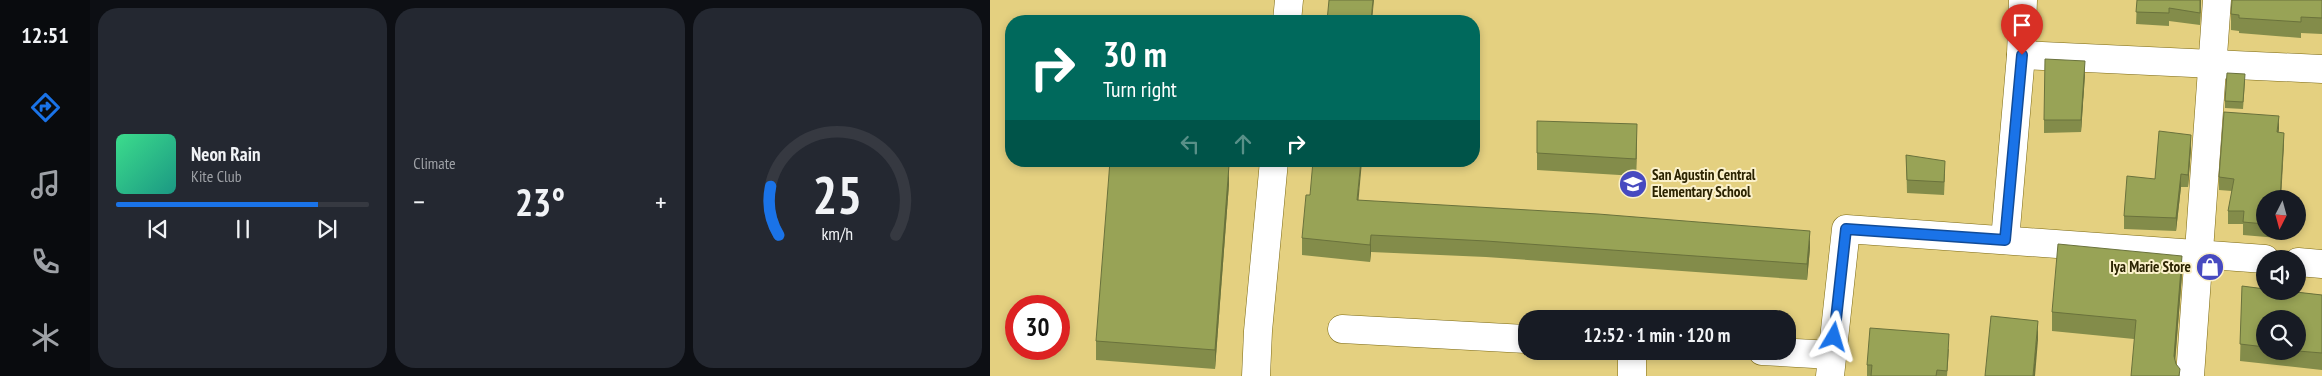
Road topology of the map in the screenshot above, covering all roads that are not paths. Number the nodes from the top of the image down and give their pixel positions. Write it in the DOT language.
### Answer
graph roads {
  1 [pos="1289,0"];
  2 [pos="2024,0"];
  3 [pos="2217,0"];
  4 [pos="1288,15"];
  5 [pos="2022,55"];
  6 [pos="2212,65"];
  7 [pos="2322,69"];
  8 [pos="1273,167"];
  9 [pos="2005,240"];
  10 [pos="2200,255"];
  11 [pos="2256,259"];
  12 [pos="2306,263"];
  13 [pos="2322,264"];
  14 [pos="1342,328"];
  15 [pos="1518,339"];
  16 [pos="1796,358"];
  17 [pos="1632,360"];
  18 [pos="1831,365"];
  19 [pos="1256,376"];
  20 [pos="1632,376"];
  21 [pos="2190,376"];
  1 -- 4 [label="street"];
  2 -- 5 [label="street"];
  3 -- 6 [label="street"];
  5 -- 6 [label="street"];
  5 -- 9 [label="street"];
  6 -- 7 [label="street"];
  6 -- 10 [label="street"];
  8 -- 19 [label="street"];
  9 -- 10 [label="street"];
  9 -- 18 [label="street"];
  10 -- 11 [label="street"];
  10 -- 21 [label="street"];
  12 -- 13 [label="street"];
  14 -- 15 [label="street"];
  16 -- 18 [label="street"];
  17 -- 20 [label="street"];
}
